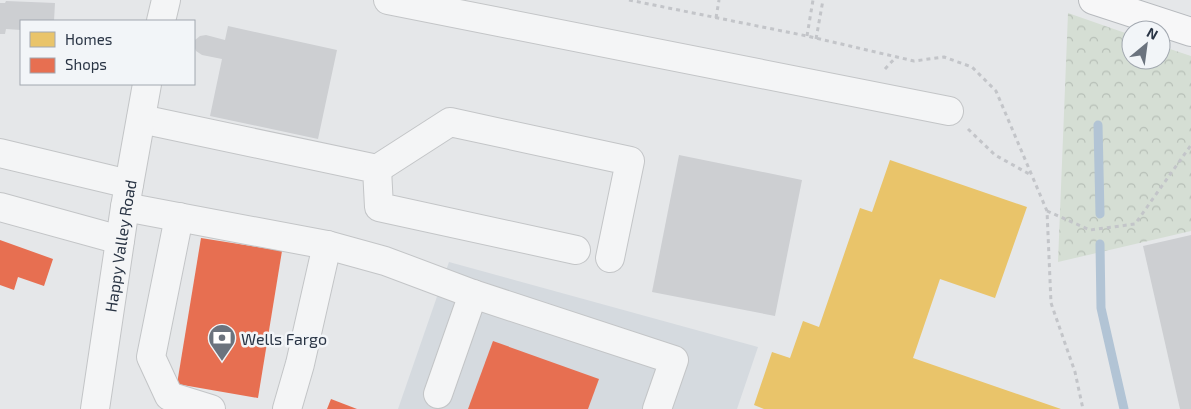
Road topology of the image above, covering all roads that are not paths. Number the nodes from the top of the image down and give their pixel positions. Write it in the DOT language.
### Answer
graph roads {
  1 [pos="166,0"];
  2 [pos="388,0"];
  3 [pos="1093,0"];
  4 [pos="161,20"];
  5 [pos="1191,32"];
  6 [pos="147,85"];
  7 [pos="949,111"];
  8 [pos="141,119"];
  9 [pos="0,153"];
  10 [pos="377,169"];
  11 [pos="127,195"];
  12 [pos="0,207"];
  13 [pos="179,217"];
  14 [pos="120,240"];
  15 [pos="328,245"];
  16 [pos="576,250"];
  17 [pos="610,258"];
  18 [pos="473,294"];
  19 [pos="438,394"];
  20 [pos="95,409"];
  21 [pos="211,409"];
  22 [pos="287,409"];
  23 [pos="657,409"];
  1 -- 4 [label="street"];
  2 -- 7 [label="street"];
  3 -- 5 [label="highway"];
  6 -- 8 [label="street, Happy Valley Road"];
  8 -- 10 [label="street"];
  8 -- 11 [label="street, Happy Valley Road"];
  9 -- 11 [label="street"];
  10 -- 16 [label="street"];
  10 -- 17 [label="street"];
  11 -- 13 [label="street"];
  11 -- 14 [label="street, Happy Valley Road"];
  12 -- 14 [label="street"];
  13 -- 15 [label="street"];
  13 -- 21 [label="street"];
  14 -- 20 [label="street, Happy Valley Road"];
  15 -- 18 [label="street"];
  15 -- 22 [label="street"];
  18 -- 19 [label="street"];
  18 -- 23 [label="street"];
}
